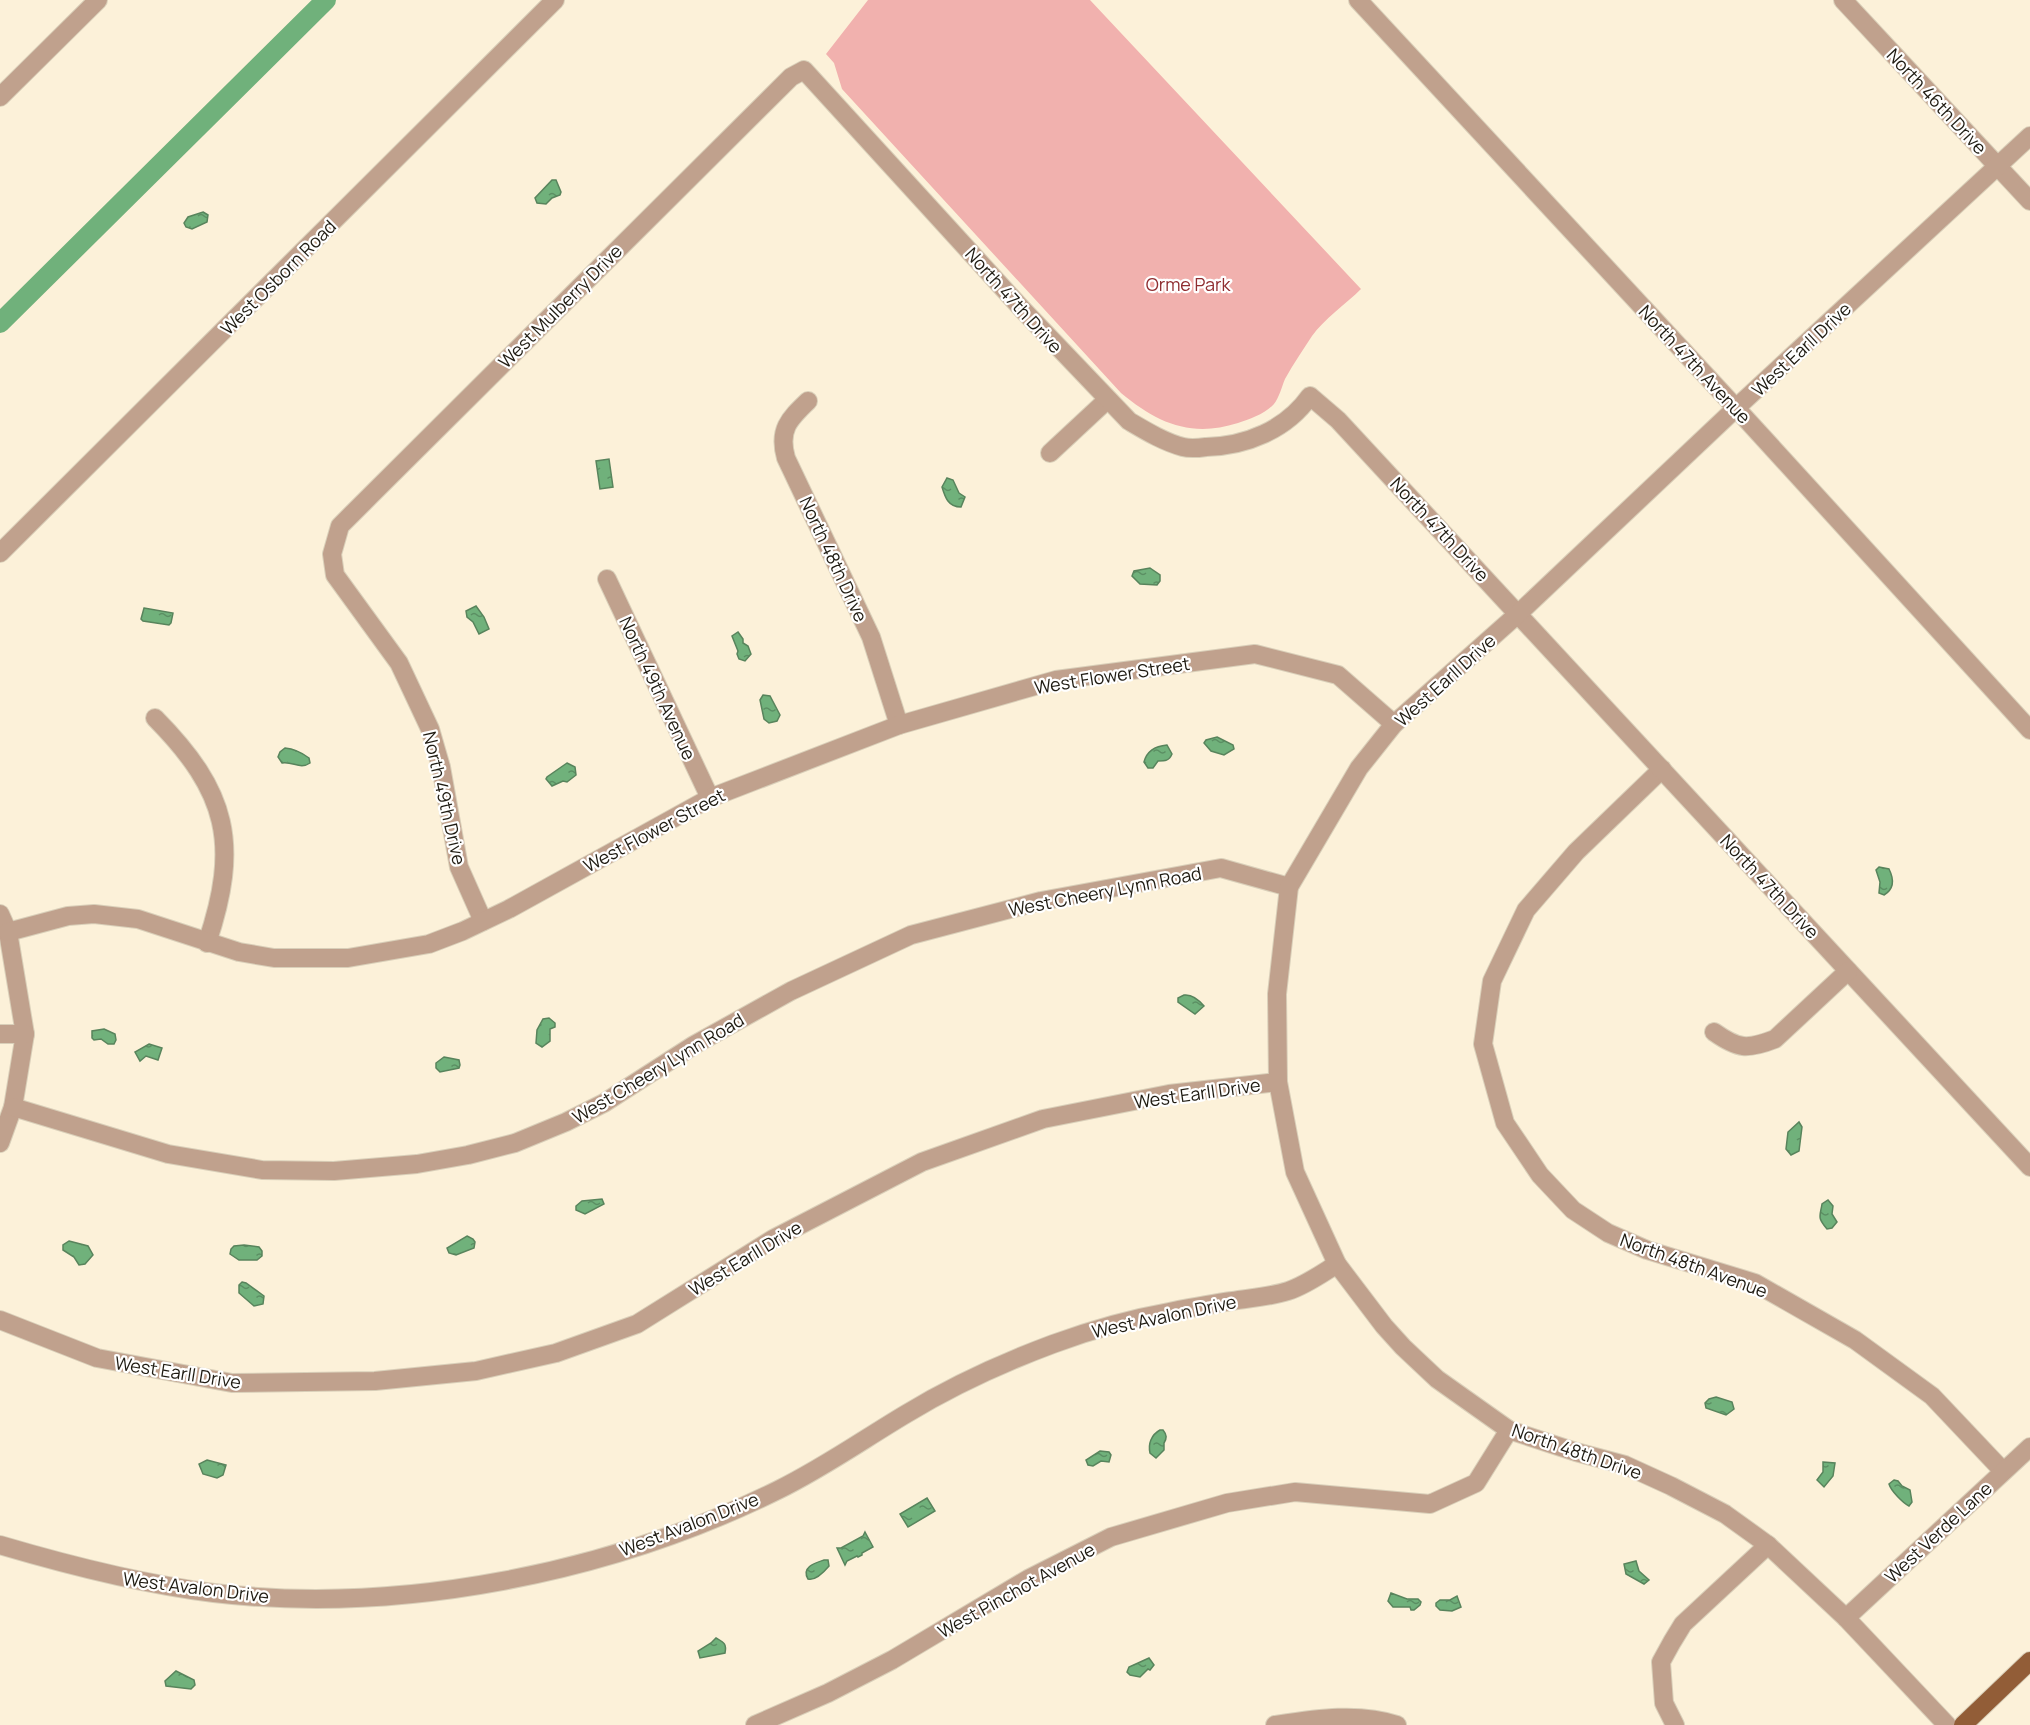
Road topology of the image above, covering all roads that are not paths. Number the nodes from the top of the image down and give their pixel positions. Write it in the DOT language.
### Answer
graph roads {
  1 [pos="98,0"];
  2 [pos="555,0"];
  3 [pos="1358,0"];
  4 [pos="1844,0"];
  5 [pos="804,70"];
  6 [pos="0,97"];
  7 [pos="2030,136"];
  8 [pos="1998,167"];
  9 [pos="2030,201"];
  10 [pos="1107,400"];
  11 [pos="808,401"];
  12 [pos="1736,408"];
  13 [pos="1050,453"];
  14 [pos="0,553"];
  15 [pos="332,554"];
  16 [pos="607,579"];
  17 [pos="1519,613"];
  18 [pos="155,718"];
  19 [pos="1395,724"];
  20 [pos="899,725"];
  21 [pos="2030,730"];
  22 [pos="1662,769"];
  23 [pos="710,798"];
  24 [pos="1289,887"];
  25 [pos="0,914"];
  26 [pos="483,921"];
  27 [pos="8,932"];
  28 [pos="207,943"];
  29 [pos="1848,971"];
  30 [pos="1714,1032"];
  31 [pos="0,1034"];
  32 [pos="25,1034"];
  33 [pos="1278,1082"];
  34 [pos="13,1107"];
  35 [pos="0,1143"];
  36 [pos="2030,1167"];
  37 [pos="1337,1264"];
  38 [pos="0,1320"];
  39 [pos="1509,1430"];
  40 [pos="2030,1447"];
  41 [pos="2003,1471"];
  42 [pos="0,1545"];
  43 [pos="1768,1545"];
  44 [pos="1846,1618"];
  45 [pos="2030,1661"];
  46 [pos="755,1725"];
  47 [pos="1275,1725"];
  48 [pos="1397,1725"];
  49 [pos="1675,1725"];
  50 [pos="1947,1725"];
  51 [pos="1963,1725"];
  1 -- 6 [label="street"];
  2 -- 14 [label="street, West Osborn Road"];
  3 -- 12 [label="street, North 47th Avenue"];
  4 -- 8 [label="street, North 46th Drive"];
  5 -- 10 [label="street, North 47th Drive"];
  5 -- 15 [label="street, West Mulberry Drive"];
  7 -- 8 [label="street, West Earll Drive"];
  8 -- 9 [label="street, North 46th Drive"];
  8 -- 12 [label="street, West Earll Drive"];
  10 -- 13 [label="street"];
  10 -- 17 [label="street, North 47th Drive"];
  11 -- 20 [label="street, North 48th Drive"];
  12 -- 17 [label="street, West Earll Drive"];
  12 -- 21 [label="street, North 47th Avenue"];
  15 -- 26 [label="street, North 49th Drive"];
  16 -- 23 [label="street, North 49th Avenue"];
  17 -- 19 [label="street, West Earll Drive"];
  17 -- 22 [label="street, North 47th Drive"];
  18 -- 28 [label="street"];
  19 -- 20 [label="street, West Flower Street"];
  19 -- 24 [label="street, West Earll Drive"];
  20 -- 23 [label="street, West Flower Street"];
  22 -- 29 [label="street, North 47th Drive"];
  22 -- 41 [label="street, North 48th Avenue"];
  23 -- 26 [label="street, West Flower Street"];
  24 -- 33 [label="street, West Earll Drive"];
  24 -- 34 [label="street, West Cheery Lynn Road"];
  25 -- 27 [label="street"];
  26 -- 28 [label="street, West Flower Street"];
  27 -- 28 [label="street, West Flower Street"];
  27 -- 32 [label="street"];
  29 -- 30 [label="street"];
  29 -- 36 [label="street, North 47th Drive"];
  31 -- 32 [label="street"];
  32 -- 34 [label="street"];
  33 -- 37 [label="street, North 48th Drive"];
  33 -- 38 [label="street, West Earll Drive"];
  34 -- 35 [label="street"];
  37 -- 39 [label="street, North 48th Drive"];
  37 -- 42 [label="street, West Avalon Drive"];
  39 -- 43 [label="street, North 48th Drive"];
  39 -- 46 [label="street, West Pinchot Avenue"];
  40 -- 41 [label="street, West Verde Lane"];
  41 -- 44 [label="street, West Verde Lane"];
  43 -- 44 [label="street, North 48th Drive"];
  43 -- 49 [label="street"];
  44 -- 50 [label="street, North 48th Drive"];
  45 -- 51 [label="main road"];
  47 -- 48 [label="street"];
}
